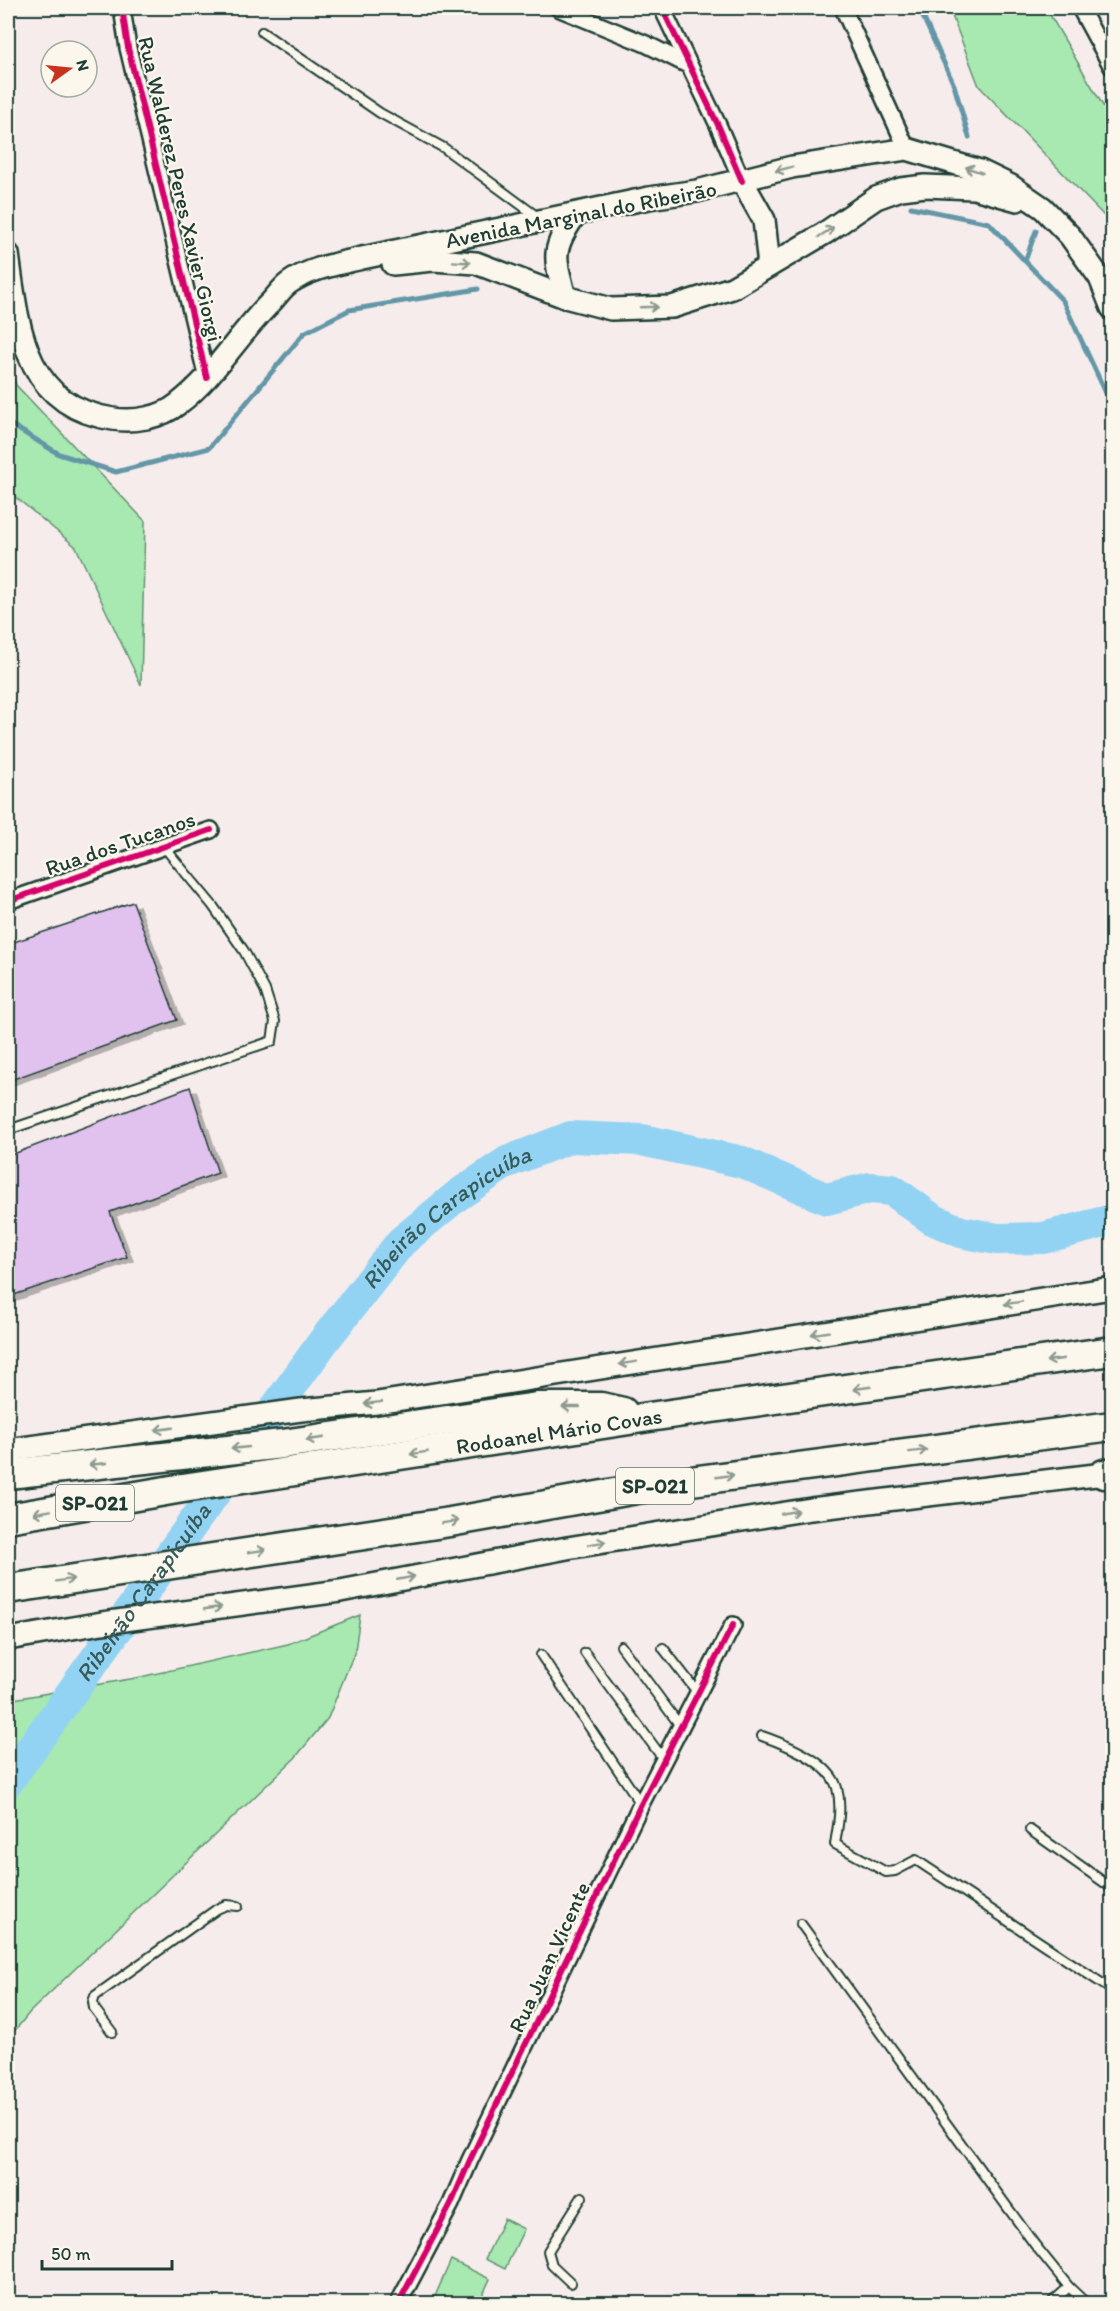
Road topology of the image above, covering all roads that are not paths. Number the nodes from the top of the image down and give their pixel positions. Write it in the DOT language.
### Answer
graph roads {
  1 [pos="122,8"];
  2 [pos="558,8"];
  3 [pos="662,8"];
  4 [pos="843,8"];
  5 [pos="1080,8"];
  6 [pos="262,32"];
  7 [pos="688,65"];
  8 [pos="1113,67"];
  9 [pos="907,149"];
  10 [pos="742,181"];
  11 [pos="1043,208"];
  12 [pos="575,215"];
  13 [pos="544,221"];
  14 [pos="8,254"];
  15 [pos="769,266"];
  16 [pos="320,268"];
  17 [pos="10,284"];
  18 [pos="565,297"];
  19 [pos="1113,308"];
  20 [pos="207,378"];
  21 [pos="211,830"];
  22 [pos="164,847"];
  23 [pos="8,901"];
  24 [pos="8,1130"];
  25 [pos="1113,1288"];
  26 [pos="1113,1351"];
  27 [pos="649,1418"];
  28 [pos="1113,1426"];
  29 [pos="8,1450"];
  30 [pos="8,1474"];
  31 [pos="1110,1474"];
  32 [pos="8,1518"];
  33 [pos="8,1589"];
  34 [pos="733,1625"];
  35 [pos="8,1639"];
  36 [pos="621,1646"];
  37 [pos="663,1648"];
  38 [pos="585,1653"];
  39 [pos="541,1655"];
  40 [pos="698,1693"];
  41 [pos="681,1727"];
  42 [pos="762,1736"];
  43 [pos="664,1760"];
  44 [pos="641,1804"];
  45 [pos="1030,1830"];
  46 [pos="1113,1888"];
  47 [pos="238,1906"];
  48 [pos="801,1924"];
  49 [pos="1113,1990"];
  50 [pos="112,2032"];
  51 [pos="582,2197"];
  52 [pos="571,2283"];
  53 [pos="1069,2287"];
  54 [pos="398,2304"];
  55 [pos="1050,2304"];
  56 [pos="1087,2304"];
  1 -- 20 [label="street, Rua Walderez Peres Xavier Giorgi"];
  2 -- 7 [label="street"];
  3 -- 7 [label="street"];
  4 -- 9 [label="street"];
  5 -- 8 [label="street"];
  6 -- 13 [label="lane"];
  7 -- 10 [label="street"];
  9 -- 10 [label="main road, Avenida Marginal do Ribeirão, one-way"];
  11 -- 9 [label="main road, Avenida Marginal do Ribeirão, one-way"];
  10 -- 12 [label="main road, Avenida Marginal do Ribeirão"];
  10 -- 15 [label="main road"];
  15 -- 11 [label="main road, Avenida Marginal do Ribeirão, one-way"];
  11 -- 19 [label="main road, Avenida Marginal do Ribeirão"];
  12 -- 13 [label="main road, Avenida Marginal do Ribeirão"];
  12 -- 18 [label="main road"];
  13 -- 16 [label="main road, Avenida Marginal do Ribeirão"];
  14 -- 17 [label="main road, Avenida Marginal do Ribeirão"];
  18 -- 15 [label="main road, Avenida Marginal do Ribeirão, one-way"];
  16 -- 18 [label="main road, Avenida Marginal do Ribeirão, one-way"];
  16 -- 20 [label="main road, Avenida Marginal do Ribeirão"];
  17 -- 20 [label="main road, Avenida Marginal do Ribeirão"];
  21 -- 22 [label="street, Rua dos Tucanos"];
  22 -- 23 [label="street, Rua dos Tucanos"];
  22 -- 24 [label="lane"];
  25 -- 29 [label="main road, one-way"];
  26 -- 27 [label="highway, Rodoanel Mário Covas / SP-021, one-way"];
  27 -- 30 [label="highway, one-way"];
  27 -- 32 [label="highway, Rodoanel Mário Covas / SP-021, one-way"];
  33 -- 28 [label="highway, SP-021, one-way"];
  35 -- 31 [label="main road, one-way"];
  34 -- 40 [label="street, Rua Juan Vicente"];
  36 -- 41 [label="lane"];
  37 -- 40 [label="lane"];
  38 -- 43 [label="lane"];
  39 -- 44 [label="lane"];
  40 -- 41 [label="street, Rua Juan Vicente"];
  41 -- 43 [label="street, Rua Juan Vicente"];
  42 -- 49 [label="lane"];
  43 -- 44 [label="street, Rua Juan Vicente"];
  44 -- 54 [label="street, Rua Juan Vicente"];
  45 -- 46 [label="lane"];
  47 -- 50 [label="lane"];
  48 -- 53 [label="lane"];
  51 -- 52 [label="lane"];
  53 -- 55 [label="lane"];
  53 -- 56 [label="lane"];
}
